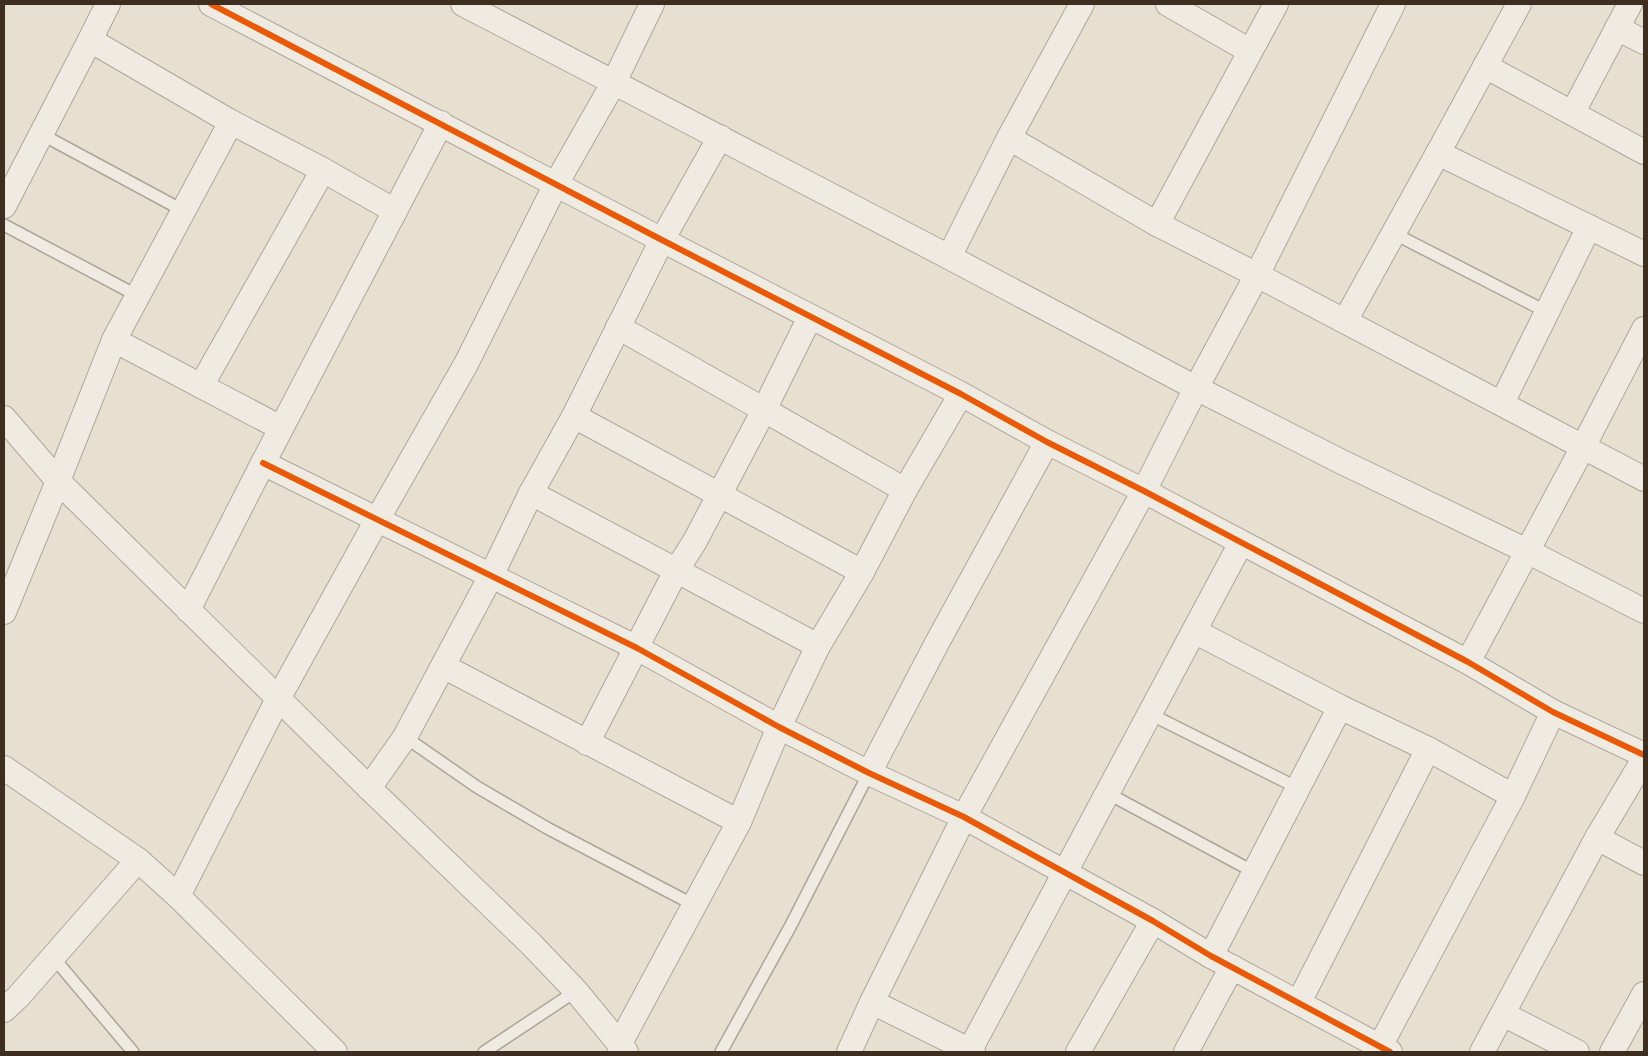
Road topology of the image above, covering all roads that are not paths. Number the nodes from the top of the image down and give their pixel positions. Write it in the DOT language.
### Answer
graph roads {
  1 [pos="108,4"];
  2 [pos="211,4"];
  3 [pos="463,4"];
  4 [pos="652,4"];
  5 [pos="1082,4"];
  6 [pos="1168,4"];
  7 [pos="1276,4"];
  8 [pos="1393,4"];
  9 [pos="1519,4"];
  10 [pos="1630,4"];
  11 [pos="1617,28"];
  12 [pos="90,40"];
  13 [pos="1644,42"];
  14 [pos="1250,51"];
  15 [pos="1486,66"];
  16 [pos="614,82"];
  17 [pos="1574,112"];
  18 [pos="231,122"];
  19 [pos="441,123"];
  20 [pos="41,134"];
  21 [pos="720,137"];
  22 [pos="1008,138"];
  23 [pos="1644,152"];
  24 [pos="1438,153"];
  25 [pos="323,170"];
  26 [pos="556,184"];
  27 [pos="4,206"];
  28 [pos="184,211"];
  29 [pos="395,211"];
  30 [pos="1157,224"];
  31 [pos="4,225"];
  32 [pos="1589,227"];
  33 [pos="1393,233"];
  34 [pos="662,240"];
  35 [pos="1644,254"];
  36 [pos="949,257"];
  37 [pos="1256,275"];
  38 [pos="138,296"];
  39 [pos="1547,312"];
  40 [pos="810,317"];
  41 [pos="1345,321"];
  42 [pos="618,327"];
  43 [pos="1644,329"];
  44 [pos="114,340"];
  45 [pos="201,386"];
  46 [pos="1196,388"];
  47 [pos="961,394"];
  48 [pos="1502,404"];
  49 [pos="764,410"];
  50 [pos="574,416"];
  51 [pos="4,418"];
  52 [pos="281,428"];
  53 [pos="1047,442"];
  54 [pos="1583,447"];
  55 [pos="262,463"];
  56 [pos="1644,479"];
  57 [pos="58,482"];
  58 [pos="905,490"];
  59 [pos="1144,491"];
  60 [pos="531,493"];
  61 [pos="720,493"];
  62 [pos="377,520"];
  63 [pos="1241,543"];
  64 [pos="1527,550"];
  65 [pos="676,571"];
  66 [pos="862,572"];
  67 [pos="491,576"];
  68 [pos="188,610"];
  69 [pos="1644,611"];
  70 [pos="4,612"];
  71 [pos="1194,632"];
  72 [pos="818,646"];
  73 [pos="637,648"];
  74 [pos="1468,662"];
  75 [pos="442,666"];
  76 [pos="278,699"];
  77 [pos="1340,707"];
  78 [pos="1553,712"];
  79 [pos="1150,714"];
  80 [pos="779,727"];
  81 [pos="405,737"];
  82 [pos="587,742"];
  83 [pos="1428,749"];
  84 [pos="1644,757"];
  85 [pos="4,768"];
  86 [pos="869,773"];
  87 [pos="369,788"];
  88 [pos="1298,788"];
  89 [pos="1107,793"];
  90 [pos="1513,796"];
  91 [pos="964,817"];
  92 [pos="739,822"];
  93 [pos="1597,838"];
  94 [pos="138,860"];
  95 [pos="1644,863"];
  96 [pos="1254,872"];
  97 [pos="1065,873"];
  98 [pos="178,896"];
  99 [pos="694,905"];
  100 [pos="1153,921"];
  101 [pos="1211,956"];
  102 [pos="53,958"];
  103 [pos="1232,967"];
  104 [pos="576,991"];
  105 [pos="1644,994"];
  106 [pos="872,1002"];
  107 [pos="1298,1002"];
  108 [pos="4,1010"];
  109 [pos="1503,1014"];
  110 [pos="622,1048"];
  111 [pos="1383,1050"];
  112 [pos="972,1051"];
  113 [pos="133,1052"];
  114 [pos="335,1052"];
  115 [pos="484,1052"];
  116 [pos="721,1052"];
  117 [pos="848,1052"];
  118 [pos="1078,1052"];
  119 [pos="1186,1052"];
  120 [pos="1482,1052"];
  121 [pos="1577,1052"];
  122 [pos="1612,1052"];
  1 -- 12 [label="street"];
  2 -- 19 [label="street"];
  3 -- 16 [label="street"];
  4 -- 16 [label="street"];
  5 -- 22 [label="street"];
  6 -- 14 [label="street"];
  7 -- 14 [label="street"];
  8 -- 37 [label="street"];
  9 -- 15 [label="street"];
  10 -- 11 [label="street"];
  11 -- 13 [label="street"];
  11 -- 17 [label="street"];
  12 -- 18 [label="street"];
  12 -- 20 [label="street"];
  14 -- 30 [label="street"];
  15 -- 17 [label="street"];
  15 -- 24 [label="street"];
  16 -- 21 [label="street"];
  16 -- 26 [label="street"];
  17 -- 23 [label="street"];
  18 -- 25 [label="street"];
  18 -- 28 [label="street"];
  19 -- 26 [label="street"];
  19 -- 29 [label="street"];
  20 -- 27 [label="street"];
  20 -- 28 [label="lane"];
  21 -- 34 [label="street"];
  21 -- 36 [label="street"];
  22 -- 30 [label="street"];
  22 -- 36 [label="street"];
  24 -- 32 [label="street"];
  24 -- 33 [label="street"];
  25 -- 29 [label="street"];
  25 -- 45 [label="street"];
  26 -- 34 [label="street"];
  26 -- 62 [label="street"];
  28 -- 38 [label="street"];
  29 -- 52 [label="street"];
  30 -- 37 [label="street"];
  31 -- 38 [label="lane"];
  32 -- 35 [label="street"];
  32 -- 39 [label="street"];
  33 -- 39 [label="lane"];
  33 -- 41 [label="street"];
  34 -- 40 [label="street"];
  34 -- 42 [label="street"];
  36 -- 46 [label="street"];
  37 -- 41 [label="street"];
  37 -- 46 [label="street"];
  38 -- 44 [label="street"];
  39 -- 48 [label="street"];
  40 -- 47 [label="street"];
  40 -- 49 [label="street"];
  41 -- 48 [label="street"];
  42 -- 49 [label="street"];
  42 -- 50 [label="street"];
  43 -- 54 [label="street"];
  44 -- 45 [label="street"];
  44 -- 57 [label="street"];
  45 -- 52 [label="street"];
  46 -- 59 [label="street"];
  46 -- 64 [label="street"];
  47 -- 53 [label="street"];
  47 -- 58 [label="street"];
  48 -- 54 [label="street"];
  49 -- 58 [label="street"];
  49 -- 61 [label="street"];
  50 -- 60 [label="street"];
  50 -- 61 [label="street"];
  51 -- 57 [label="street"];
  52 -- 55 [label="street"];
  53 -- 59 [label="street"];
  53 -- 86 [label="street"];
  54 -- 56 [label="street"];
  54 -- 64 [label="street"];
  55 -- 62 [label="street"];
  55 -- 68 [label="street"];
  57 -- 68 [label="street"];
  57 -- 70 [label="street"];
  58 -- 66 [label="street"];
  59 -- 63 [label="street"];
  59 -- 91 [label="street"];
  60 -- 65 [label="street"];
  60 -- 67 [label="street"];
  61 -- 65 [label="street"];
  61 -- 66 [label="street"];
  62 -- 67 [label="street"];
  62 -- 76 [label="street"];
  63 -- 71 [label="street"];
  63 -- 74 [label="street"];
  64 -- 69 [label="street"];
  64 -- 74 [label="street"];
  65 -- 72 [label="street"];
  65 -- 73 [label="street"];
  66 -- 72 [label="street"];
  67 -- 73 [label="street"];
  67 -- 75 [label="street"];
  68 -- 76 [label="street"];
  71 -- 77 [label="street"];
  71 -- 79 [label="street"];
  72 -- 80 [label="street"];
  73 -- 80 [label="street"];
  73 -- 82 [label="street"];
  74 -- 78 [label="street"];
  75 -- 81 [label="street"];
  75 -- 82 [label="street"];
  76 -- 87 [label="street"];
  76 -- 98 [label="street"];
  77 -- 83 [label="street"];
  77 -- 88 [label="street"];
  78 -- 84 [label="street"];
  78 -- 90 [label="street"];
  79 -- 88 [label="lane"];
  79 -- 89 [label="street"];
  80 -- 86 [label="street"];
  80 -- 92 [label="street"];
  81 -- 87 [label="street"];
  81 -- 99 [label="lane"];
  82 -- 92 [label="street"];
  83 -- 90 [label="street"];
  83 -- 107 [label="street"];
  84 -- 93 [label="street"];
  85 -- 94 [label="street"];
  86 -- 91 [label="street"];
  86 -- 116 [label="lane"];
  87 -- 104 [label="street"];
  88 -- 96 [label="street"];
  89 -- 96 [label="lane"];
  89 -- 97 [label="street"];
  90 -- 111 [label="street"];
  91 -- 97 [label="street"];
  91 -- 106 [label="street"];
  92 -- 99 [label="street"];
  93 -- 95 [label="street"];
  93 -- 109 [label="street"];
  94 -- 98 [label="street"];
  94 -- 102 [label="street"];
  96 -- 101 [label="street"];
  97 -- 100 [label="street"];
  97 -- 112 [label="street"];
  98 -- 114 [label="street"];
  99 -- 110 [label="street"];
  100 -- 101 [label="street"];
  100 -- 118 [label="street"];
  101 -- 103 [label="street"];
  102 -- 108 [label="street"];
  102 -- 113 [label="lane"];
  103 -- 107 [label="street"];
  103 -- 119 [label="street"];
  104 -- 110 [label="street"];
  104 -- 115 [label="lane"];
  105 -- 122 [label="street"];
  106 -- 112 [label="street"];
  106 -- 117 [label="street"];
  107 -- 111 [label="street"];
  109 -- 120 [label="street"];
  109 -- 121 [label="street"];
}
